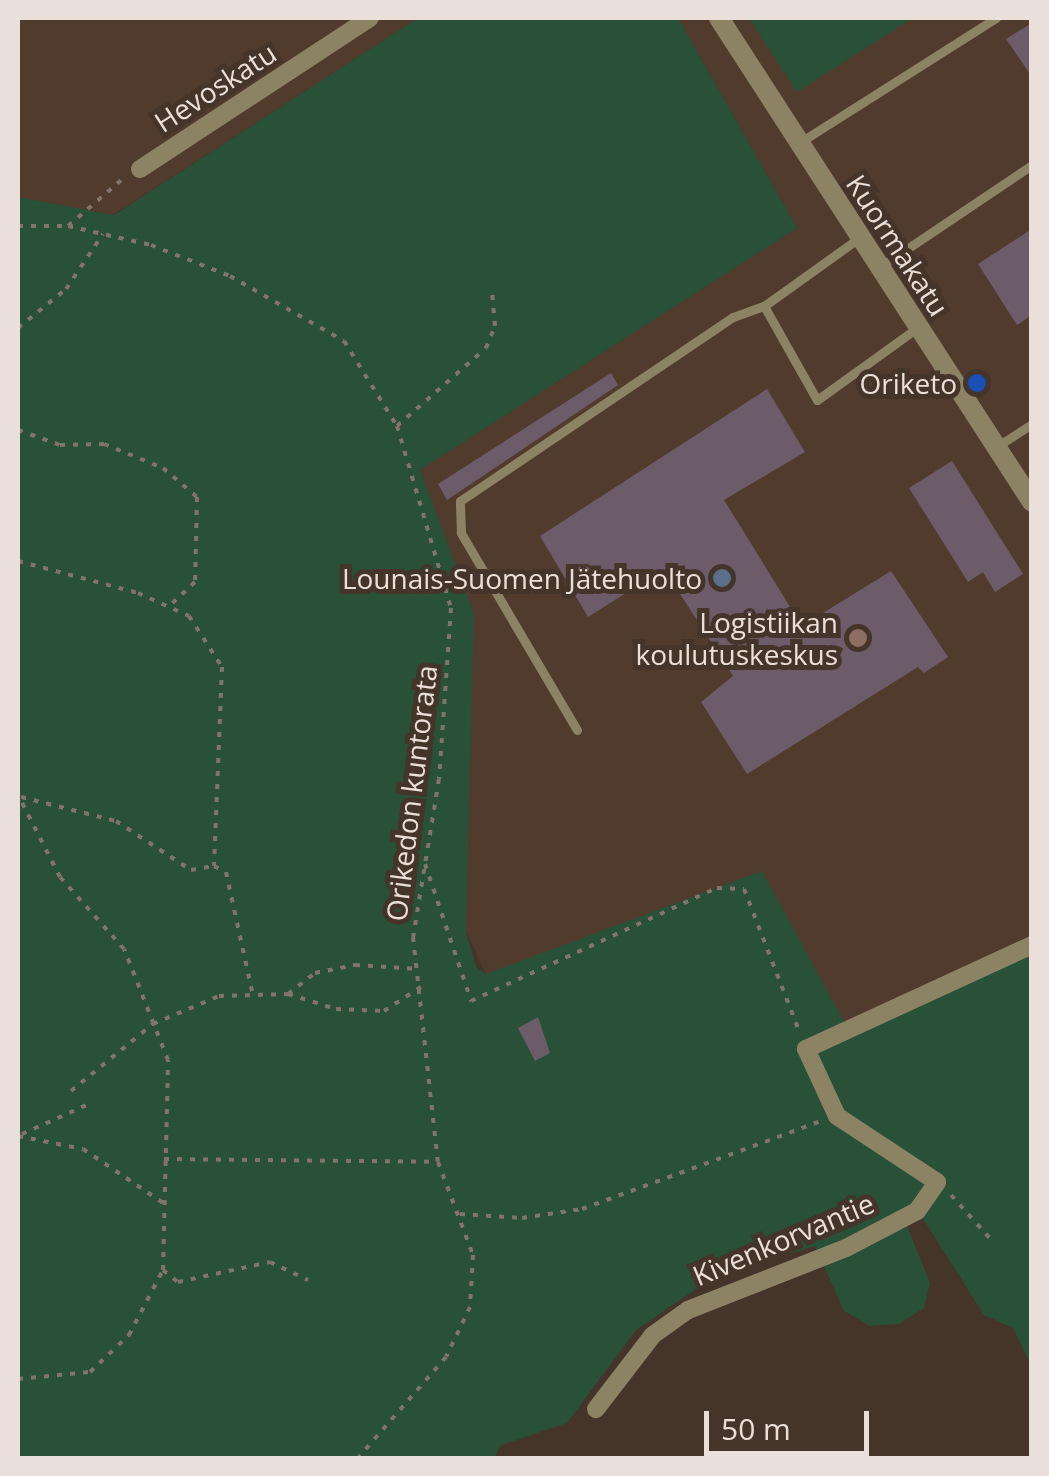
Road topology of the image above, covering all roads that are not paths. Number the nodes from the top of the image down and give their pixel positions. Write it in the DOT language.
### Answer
graph roads {
  1 [pos="370,18"];
  2 [pos="718,18"];
  3 [pos="996,18"];
  4 [pos="799,142"];
  5 [pos="1032,165"];
  6 [pos="140,169"];
  7 [pos="860,237"];
  8 [pos="880,267"];
  9 [pos="764,306"];
  10 [pos="919,327"];
  11 [pos="1032,424"];
  12 [pos="996,447"];
  13 [pos="1032,502"];
  14 [pos="577,730"];
  15 [pos="1032,945"];
  16 [pos="596,1409"];
  1 -- 6 [label="street, Hevoskatu"];
  2 -- 4 [label="street, Kuormakatu"];
  3 -- 4 [label="lane"];
  4 -- 7 [label="street, Kuormakatu"];
  5 -- 8 [label="lane"];
  7 -- 8 [label="street, Kuormakatu"];
  7 -- 9 [label="lane"];
  8 -- 10 [label="street, Kuormakatu"];
  9 -- 10 [label="lane"];
  9 -- 14 [label="lane"];
  10 -- 12 [label="street, Kuormakatu"];
  11 -- 12 [label="lane"];
  12 -- 13 [label="street, Kuormakatu"];
  15 -- 16 [label="street, Kivenkorvantie"];
}
